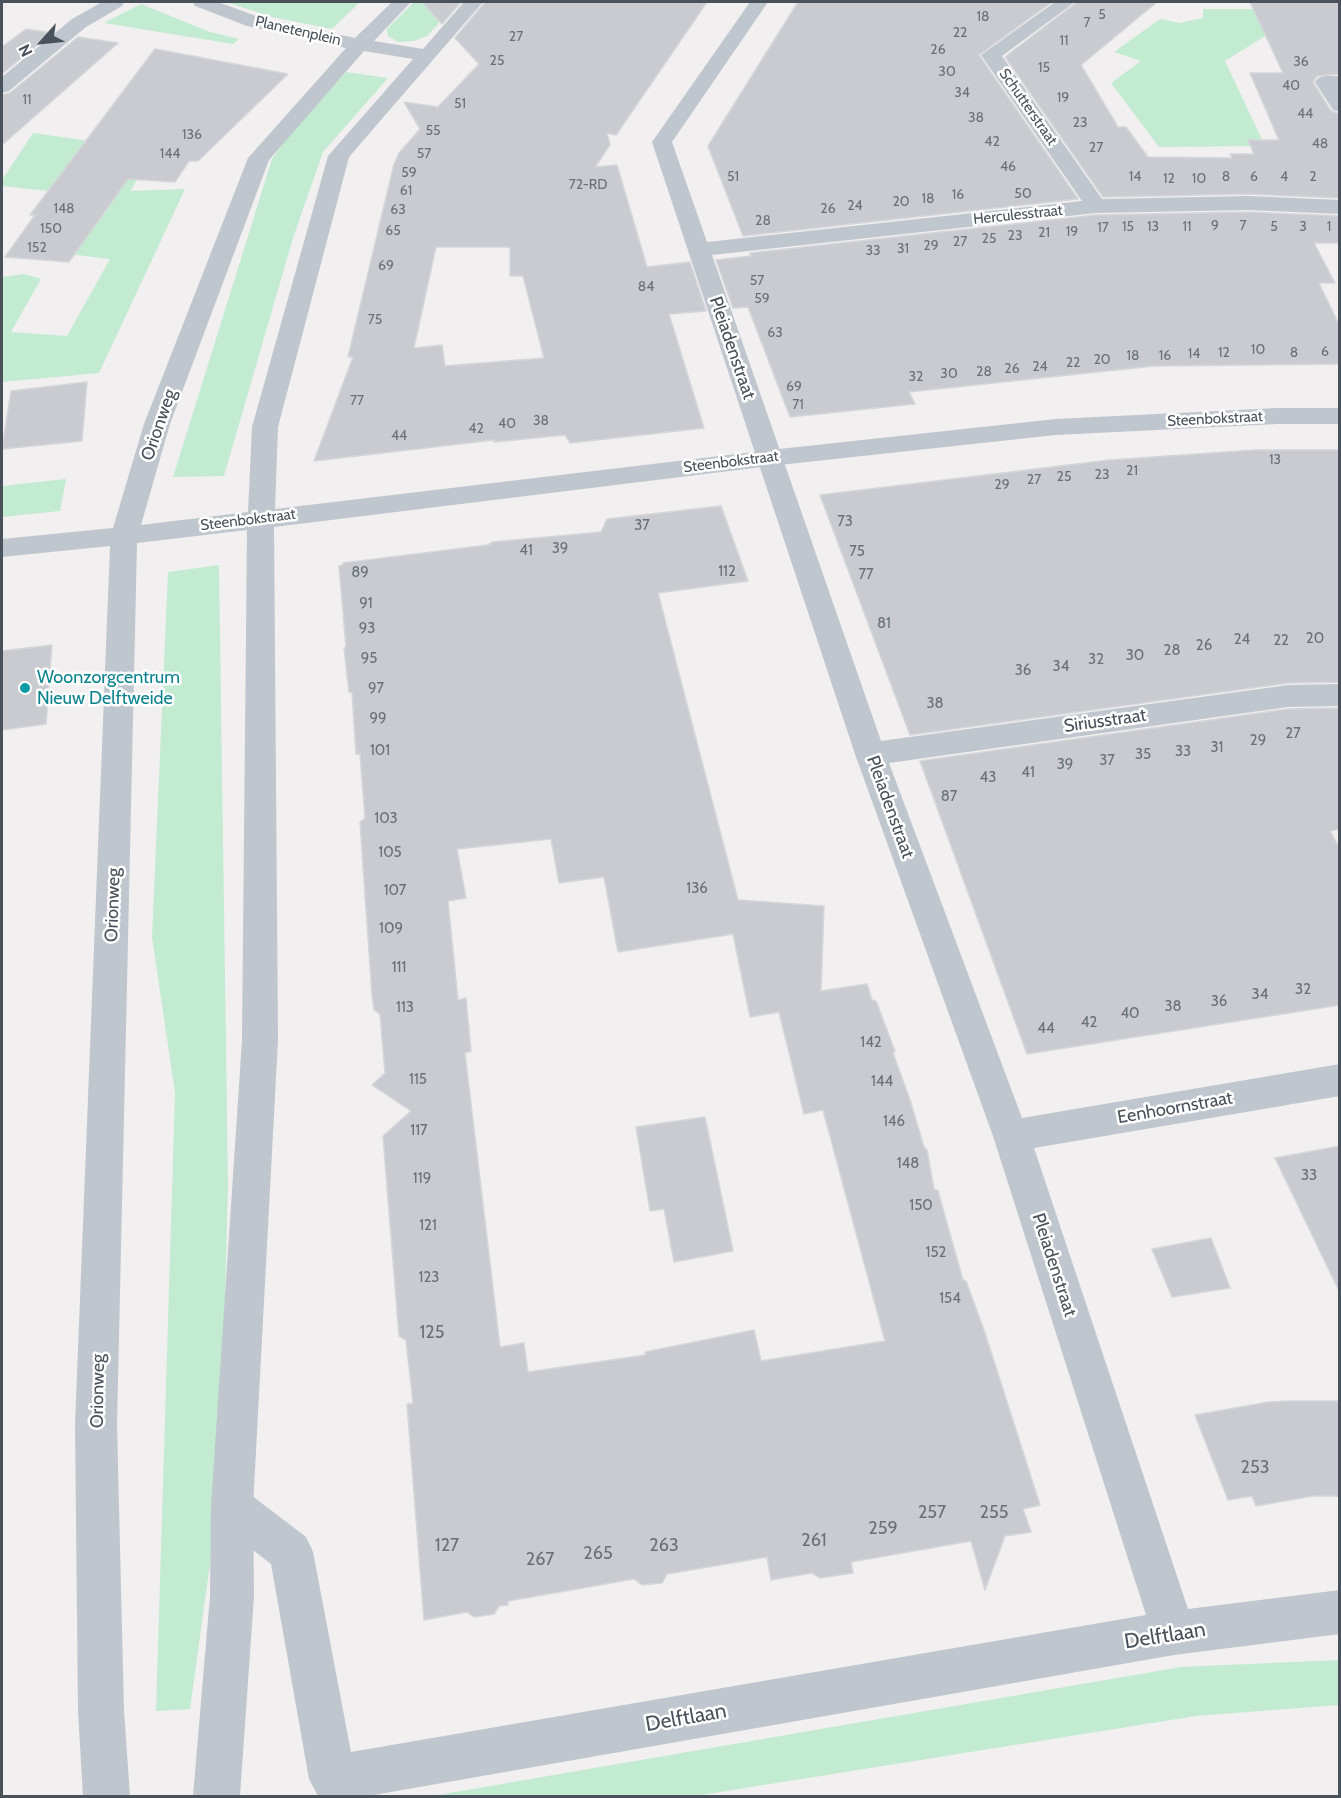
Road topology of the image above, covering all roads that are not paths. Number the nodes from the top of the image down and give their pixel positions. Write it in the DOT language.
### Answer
graph roads {
  1 [pos="115,2"];
  2 [pos="202,2"];
  3 [pos="402,2"];
  4 [pos="474,2"];
  5 [pos="759,2"];
  6 [pos="1066,2"];
  7 [pos="360,45"];
  8 [pos="416,66"];
  9 [pos="338,67"];
  10 [pos="1340,82"];
  11 [pos="2,87"];
  12 [pos="1340,106"];
  13 [pos="1096,206"];
  14 [pos="1340,207"];
  15 [pos="698,250"];
  16 [pos="1340,416"];
  17 [pos="770,458"];
  18 [pos="261,518"];
  19 [pos="124,536"];
  20 [pos="2,548"];
  21 [pos="1340,695"];
  22 [pos="870,754"];
  23 [pos="1340,1080"];
  24 [pos="1011,1136"];
  25 [pos="232,1507"];
  26 [pos="1340,1612"];
  27 [pos="1174,1633"];
  28 [pos="106,1797"];
  29 [pos="217,1797"];
  1 -- 11 [label="street"];
  2 -- 7 [label="street, Planetenplein"];
  3 -- 7 [label="street, Planetenplein"];
  4 -- 8 [label="street"];
  5 -- 15 [label="street, Pleiadenstraat"];
  6 -- 13 [label="street, Schutterstraat"];
  7 -- 8 [label="street, Planetenplein"];
  7 -- 9 [label="street, Planetenplein"];
  8 -- 18 [label="street"];
  9 -- 19 [label="street, Orionweg"];
  10 -- 12 [label="street"];
  13 -- 14 [label="street, Herculesstraat"];
  13 -- 15 [label="street, Herculesstraat"];
  15 -- 17 [label="street, Pleiadenstraat"];
  16 -- 17 [label="street, Steenbokstraat"];
  17 -- 18 [label="street, Steenbokstraat"];
  17 -- 22 [label="street, Pleiadenstraat"];
  18 -- 19 [label="street, Steenbokstraat"];
  18 -- 25 [label="street"];
  19 -- 20 [label="street, Steenbokstraat"];
  19 -- 28 [label="street, Orionweg"];
  21 -- 22 [label="street, Siriusstraat"];
  22 -- 24 [label="street, Pleiadenstraat"];
  23 -- 24 [label="street, Eenhoornstraat"];
  24 -- 27 [label="street, Pleiadenstraat"];
  25 -- 27 [label="street, Delftlaan"];
  25 -- 29 [label="street"];
  26 -- 27 [label="street, Delftlaan"];
}
